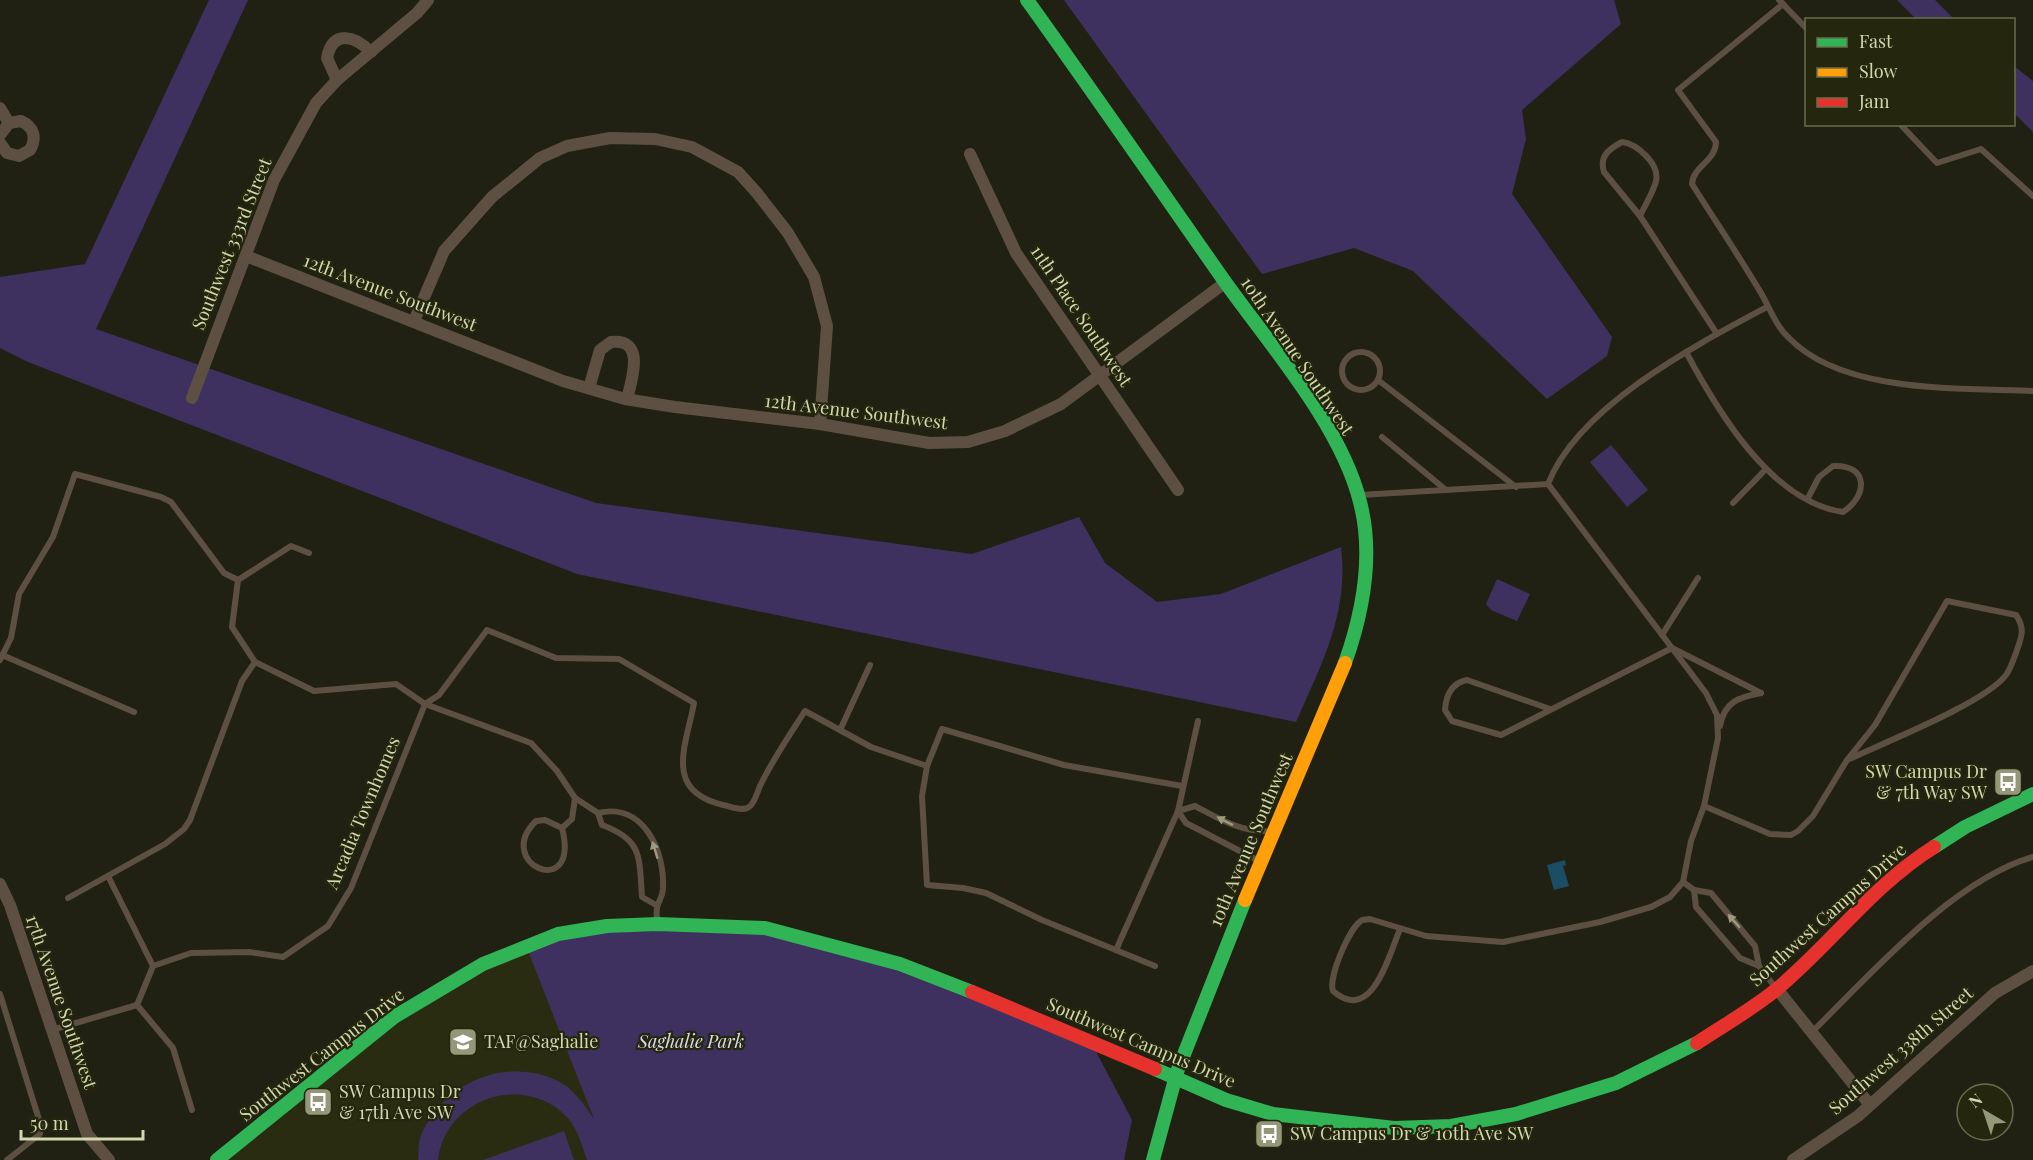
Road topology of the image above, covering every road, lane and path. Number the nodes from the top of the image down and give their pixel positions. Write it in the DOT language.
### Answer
graph roads {
  1 [pos="428,0"];
  2 [pos="1027,0"];
  3 [pos="1781,2"];
  4 [pos="1805,27"];
  5 [pos="371,52"];
  6 [pos="336,80"];
  7 [pos="0,108"];
  8 [pos="9,123"];
  9 [pos="1902,126"];
  10 [pos="0,135"];
  11 [pos="0,143"];
  12 [pos="970,154"];
  13 [pos="2033,196"];
  14 [pos="1640,216"];
  15 [pos="246,256"];
  16 [pos="1226,282"];
  17 [pos="1767,307"];
  18 [pos="414,321"];
  19 [pos="1717,334"];
  20 [pos="1686,352"];
  21 [pos="1100,375"];
  22 [pos="1378,380"];
  23 [pos="589,388"];
  24 [pos="2033,391"];
  25 [pos="192,398"];
  26 [pos="627,399"];
  27 [pos="820,424"];
  28 [pos="1382,437"];
  29 [pos="1766,469"];
  30 [pos="1548,484"];
  31 [pos="1516,487"];
  32 [pos="1178,490"];
  33 [pos="1446,491"];
  34 [pos="1359,496"];
  35 [pos="1808,498"];
  36 [pos="1733,504"];
  37 [pos="309,553"];
  38 [pos="1698,578"];
  39 [pos="238,580"];
  40 [pos="1662,635"];
  41 [pos="1672,648"];
  42 [pos="1,657"];
  43 [pos="255,662"];
  44 [pos="870,665"];
  45 [pos="425,704"];
  46 [pos="1550,709"];
  47 [pos="134,712"];
  48 [pos="1198,721"];
  49 [pos="841,728"];
  50 [pos="1718,738"];
  51 [pos="1847,760"];
  52 [pos="927,766"];
  53 [pos="1182,786"];
  54 [pos="2033,794"];
  55 [pos="575,798"];
  56 [pos="1704,806"];
  57 [pos="1178,810"];
  58 [pos="598,813"];
  59 [pos="562,828"];
  60 [pos="1273,831"];
  61 [pos="2033,858"];
  62 [pos="1260,861"];
  63 [pos="108,876"];
  64 [pos="1683,882"];
  65 [pos="0,884"];
  66 [pos="1694,890"];
  67 [pos="68,898"];
  68 [pos="656,905"];
  69 [pos="658,924"];
  70 [pos="1400,928"];
  71 [pos="1116,950"];
  72 [pos="153,966"];
  73 [pos="1155,966"];
  74 [pos="1759,966"];
  75 [pos="2033,971"];
  76 [pos="1777,989"];
  77 [pos="0,994"];
  78 [pos="136,1005"];
  79 [pos="52,1030"];
  80 [pos="1812,1033"];
  81 [pos="1174,1076"];
  82 [pos="1870,1105"];
  83 [pos="192,1110"];
  84 [pos="7,1160"];
  85 [pos="109,1160"];
  86 [pos="217,1160"];
  87 [pos="1153,1160"];
  88 [pos="1793,1160"];
  1 -- 5 [label="street, Southwest 333rd Street"];
  2 -- 16 [label="main road, 10th Avenue Southwest"];
  3 -- 4 [label="lane"];
  3 -- 17 [label="lane"];
  5 -- 6 [label="street, Southwest 333rd Street"];
  5 -- 6 [label="street"];
  6 -- 15 [label="street, Southwest 333rd Street"];
  7 -- 8 [label="street"];
  8 -- 10 [label="street"];
  8 -- 11 [label="street"];
  9 -- 13 [label="lane"];
  12 -- 21 [label="street, 11th Place Southwest"];
  14 -- 14 [label="lane"];
  14 -- 19 [label="lane"];
  15 -- 18 [label="street, 12th Avenue Southwest"];
  15 -- 25 [label="street, Southwest 333rd Street"];
  16 -- 21 [label="street, 12th Avenue Southwest"];
  16 -- 34 [label="main road, 10th Avenue Southwest"];
  17 -- 19 [label="lane"];
  17 -- 24 [label="lane"];
  18 -- 23 [label="street, 12th Avenue Southwest"];
  18 -- 27 [label="street"];
  19 -- 20 [label="lane"];
  20 -- 29 [label="lane"];
  20 -- 30 [label="lane"];
  21 -- 27 [label="street, 12th Avenue Southwest"];
  21 -- 32 [label="street, 11th Place Southwest"];
  22 -- 22 [label="lane"];
  22 -- 31 [label="lane"];
  23 -- 26 [label="street, 12th Avenue Southwest"];
  23 -- 26 [label="street"];
  26 -- 27 [label="street, 12th Avenue Southwest"];
  28 -- 33 [label="lane"];
  29 -- 35 [label="lane"];
  29 -- 36 [label="lane"];
  30 -- 31 [label="lane"];
  30 -- 40 [label="lane"];
  31 -- 33 [label="lane"];
  33 -- 34 [label="lane"];
  34 -- 60 [label="main road, 10th Avenue Southwest"];
  35 -- 35 [label="lane"];
  37 -- 39 [label="lane"];
  38 -- 40 [label="lane"];
  39 -- 42 [label="lane"];
  39 -- 43 [label="lane"];
  40 -- 41 [label="lane"];
  41 -- 46 [label="lane"];
  41 -- 50 [label="lane"];
  41 -- 50 [label="lane"];
  42 -- 47 [label="lane"];
  43 -- 45 [label="lane"];
  43 -- 63 [label="lane"];
  44 -- 49 [label="lane"];
  45 -- 49 [label="lane, Arcadia Townhomes"];
  45 -- 55 [label="lane"];
  45 -- 72 [label="lane, Arcadia Townhomes"];
  46 -- 46 [label="lane"];
  48 -- 53 [label="lane"];
  49 -- 52 [label="lane, Arcadia Townhomes"];
  50 -- 56 [label="lane"];
  51 -- 51 [label="lane"];
  51 -- 56 [label="lane"];
  52 -- 53 [label="lane"];
  52 -- 71 [label="lane"];
  53 -- 57 [label="lane"];
  54 -- 76 [label="main road, Southwest Campus Drive"];
  55 -- 58 [label="lane"];
  55 -- 59 [label="lane"];
  56 -- 64 [label="lane"];
  60 -- 57 [label="lane, one-way"];
  57 -- 62 [label="lane"];
  57 -- 71 [label="lane"];
  58 -- 68 [label="lane"];
  68 -- 58 [label="lane, one-way"];
  59 -- 59 [label="lane"];
  60 -- 62 [label="main road, 10th Avenue Southwest"];
  61 -- 80 [label="lane"];
  62 -- 81 [label="main road, 10th Avenue Southwest"];
  63 -- 67 [label="lane"];
  63 -- 72 [label="lane"];
  64 -- 66 [label="lane"];
  64 -- 70 [label="lane"];
  65 -- 79 [label="street, 17th Avenue Southwest"];
  66 -- 74 [label="lane"];
  74 -- 66 [label="lane, one-way"];
  68 -- 69 [label="lane"];
  69 -- 81 [label="main road, Southwest Campus Drive"];
  69 -- 86 [label="main road, Southwest Campus Drive"];
  70 -- 70 [label="lane"];
  71 -- 73 [label="lane"];
  72 -- 78 [label="lane"];
  74 -- 76 [label="lane"];
  75 -- 82 [label="street, Southwest 338th Street"];
  76 -- 80 [label="street"];
  76 -- 81 [label="main road, Southwest Campus Drive"];
  77 -- 84 [label="lane"];
  78 -- 79 [label="lane"];
  78 -- 83 [label="lane"];
  79 -- 85 [label="street, 17th Avenue Southwest"];
  80 -- 82 [label="street"];
  81 -- 87 [label="main road"];
  82 -- 88 [label="street, Southwest 338th Street"];
}
